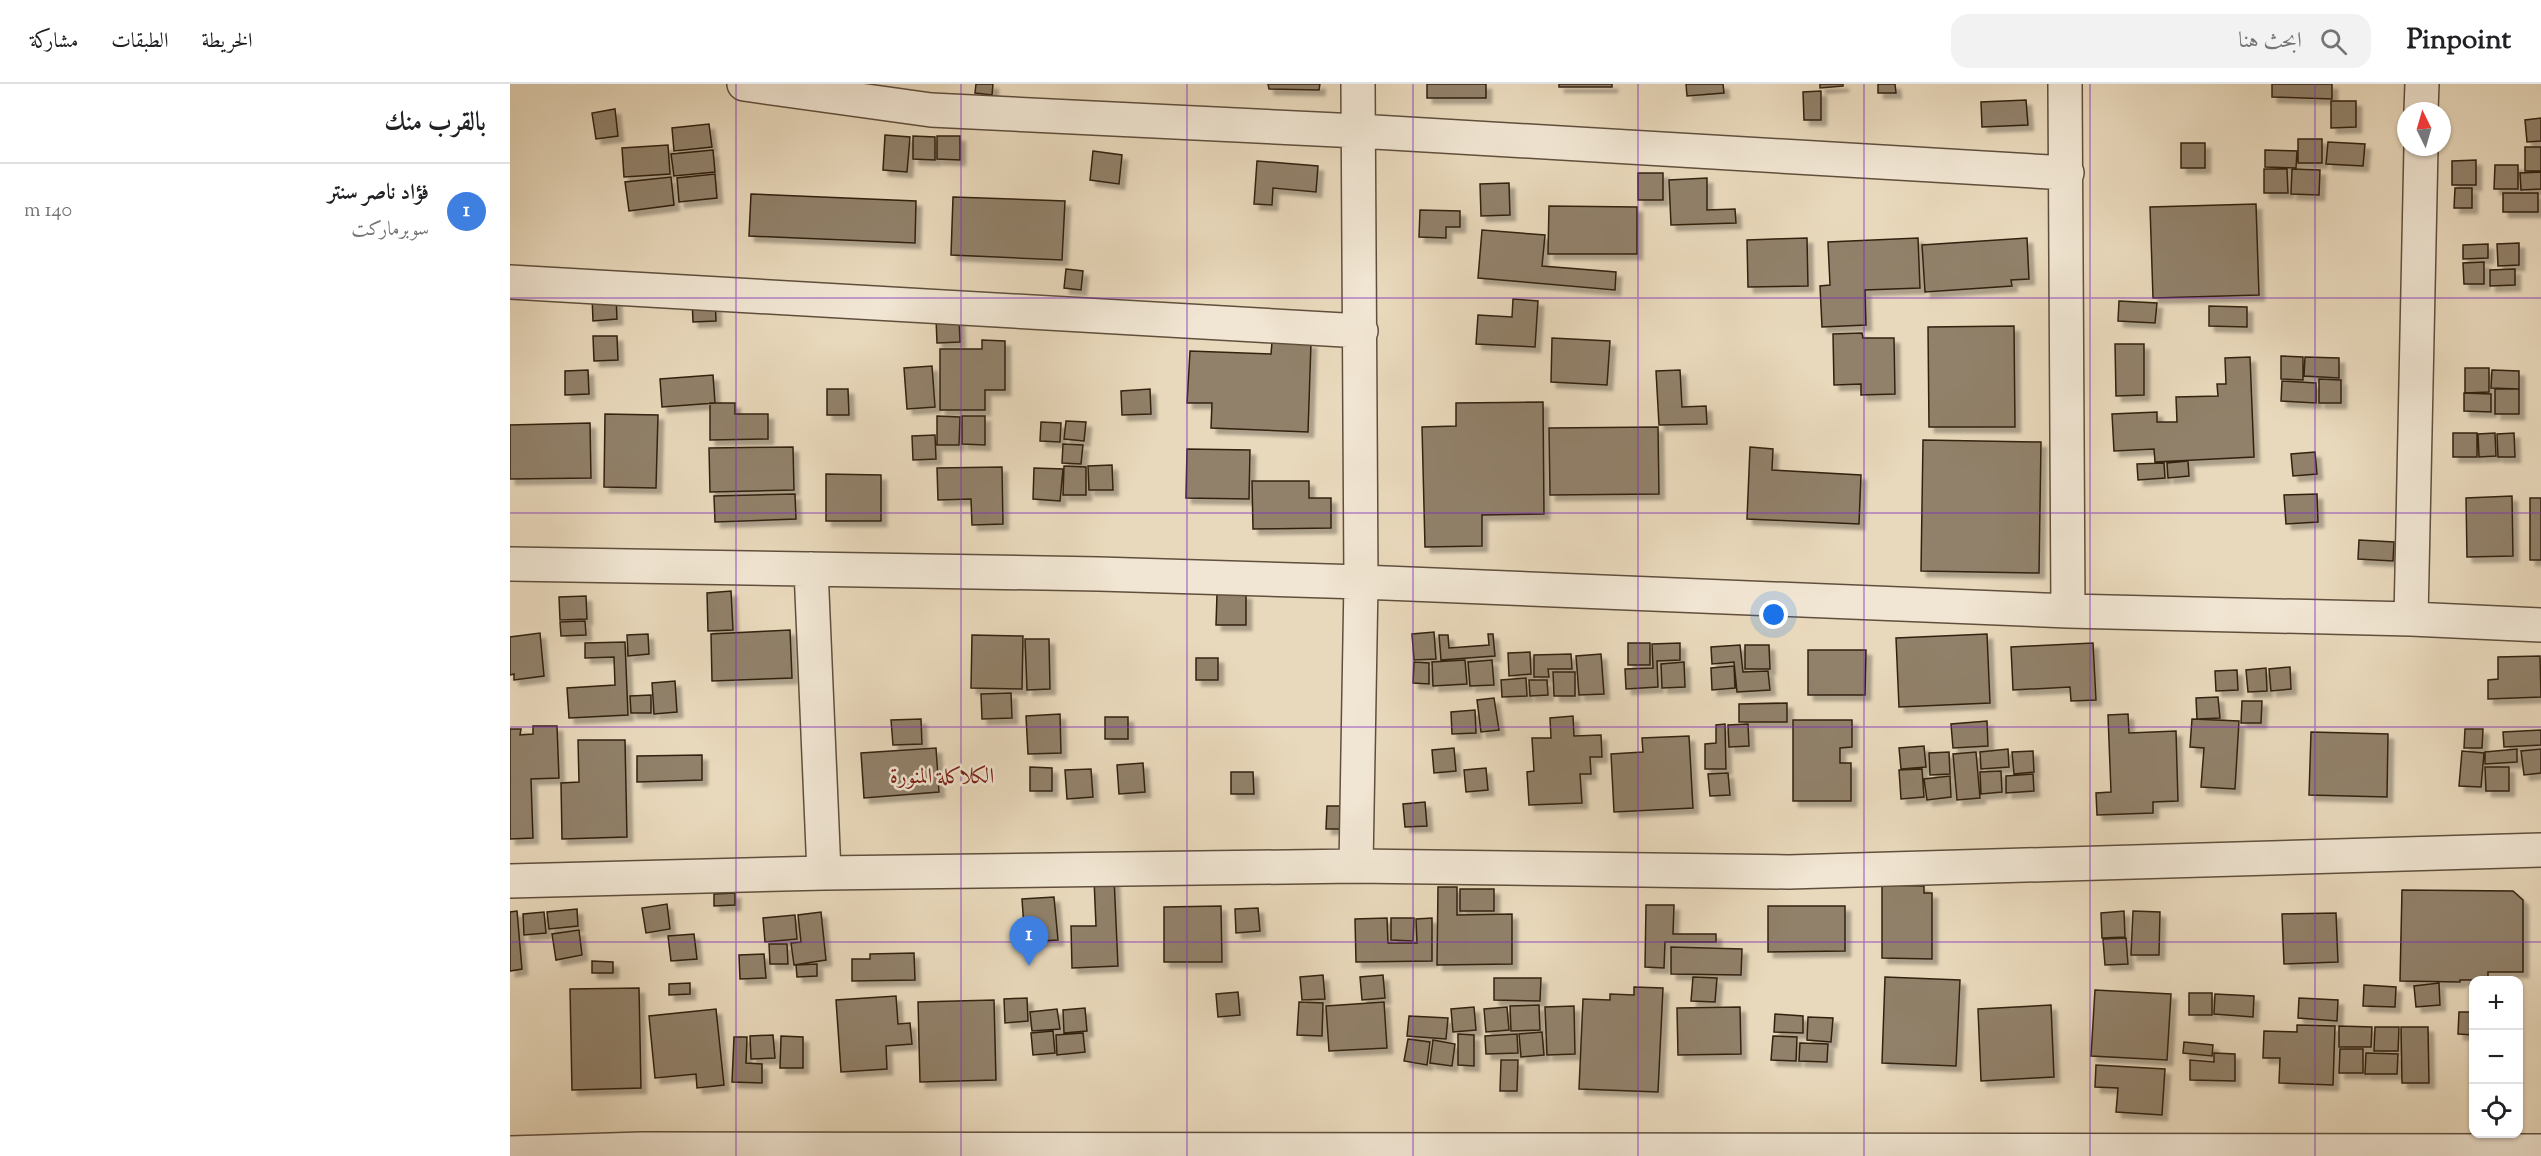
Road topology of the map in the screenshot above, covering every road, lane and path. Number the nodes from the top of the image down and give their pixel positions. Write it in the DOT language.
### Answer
graph roads {
  1 [pos="744,84"];
  2 [pos="1359,84"];
  3 [pos="2064,84"];
  4 [pos="2422,84"];
  5 [pos="931,97"];
  6 [pos="2421,102"];
  7 [pos="1358,131"];
  8 [pos="2421,156"];
  9 [pos="2067,173"];
  10 [pos="510,282"];
  11 [pos="1361,331"];
  12 [pos="510,564"];
  13 [pos="811,569"];
  14 [pos="1361,582"];
  15 [pos="2068,611"];
  16 [pos="2410,619"];
  17 [pos="2541,625"];
  18 [pos="2541,850"];
  19 [pos="1356,866"];
  20 [pos="824,873"];
  21 [pos="510,881"];
  22 [pos="2541,1150"];
  23 [pos="510,1153"];
  24 [pos="642,1153"];
  25 [pos="2019,1153"];
  1 -- 5 [label="street"];
  2 -- 7 [label="street"];
  3 -- 9 [label="street"];
  4 -- 6 [label="street"];
  5 -- 7 [label="street"];
  7 -- 9 [label="street"];
  7 -- 11 [label="street"];
  8 -- 16 [label="street"];
  9 -- 15 [label="street"];
  10 -- 11 [label="street"];
  11 -- 14 [label="street"];
  12 -- 13 [label="street"];
  13 -- 14 [label="street"];
  13 -- 20 [label="street"];
  14 -- 15 [label="street"];
  14 -- 19 [label="street"];
  15 -- 16 [label="street"];
  16 -- 17 [label="street"];
  18 -- 19 [label="street"];
  19 -- 20 [label="street"];
  20 -- 21 [label="street"];
  22 -- 25 [label="street"];
  23 -- 24 [label="street"];
  24 -- 25 [label="street"];
}
